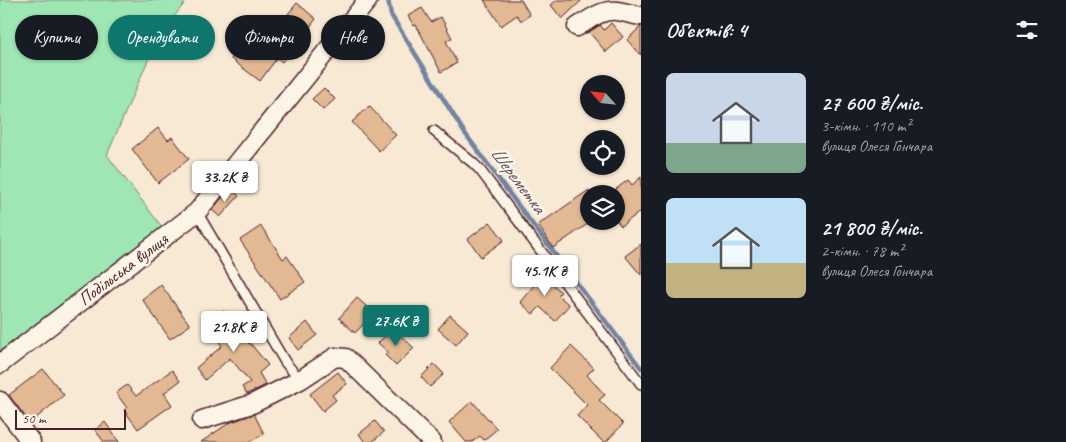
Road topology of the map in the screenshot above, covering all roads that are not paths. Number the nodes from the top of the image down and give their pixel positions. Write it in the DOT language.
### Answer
graph roads {
  1 [pos="368,0"];
  2 [pos="641,16"];
  3 [pos="577,27"];
  4 [pos="434,131"];
  5 [pos="197,212"];
  6 [pos="0,364"];
  7 [pos="300,380"];
  8 [pos="641,384"];
  9 [pos="0,401"];
  10 [pos="202,420"];
  11 [pos="32,442"];
  12 [pos="432,442"];
  1 -- 5 [label="street, Подільська вулиця"];
  2 -- 3 [label="street"];
  4 -- 8 [label="lane"];
  5 -- 6 [label="street, Подільська вулиця"];
  5 -- 7 [label="lane"];
  7 -- 10 [label="street"];
  7 -- 12 [label="street"];
  9 -- 11 [label="street"];
}
